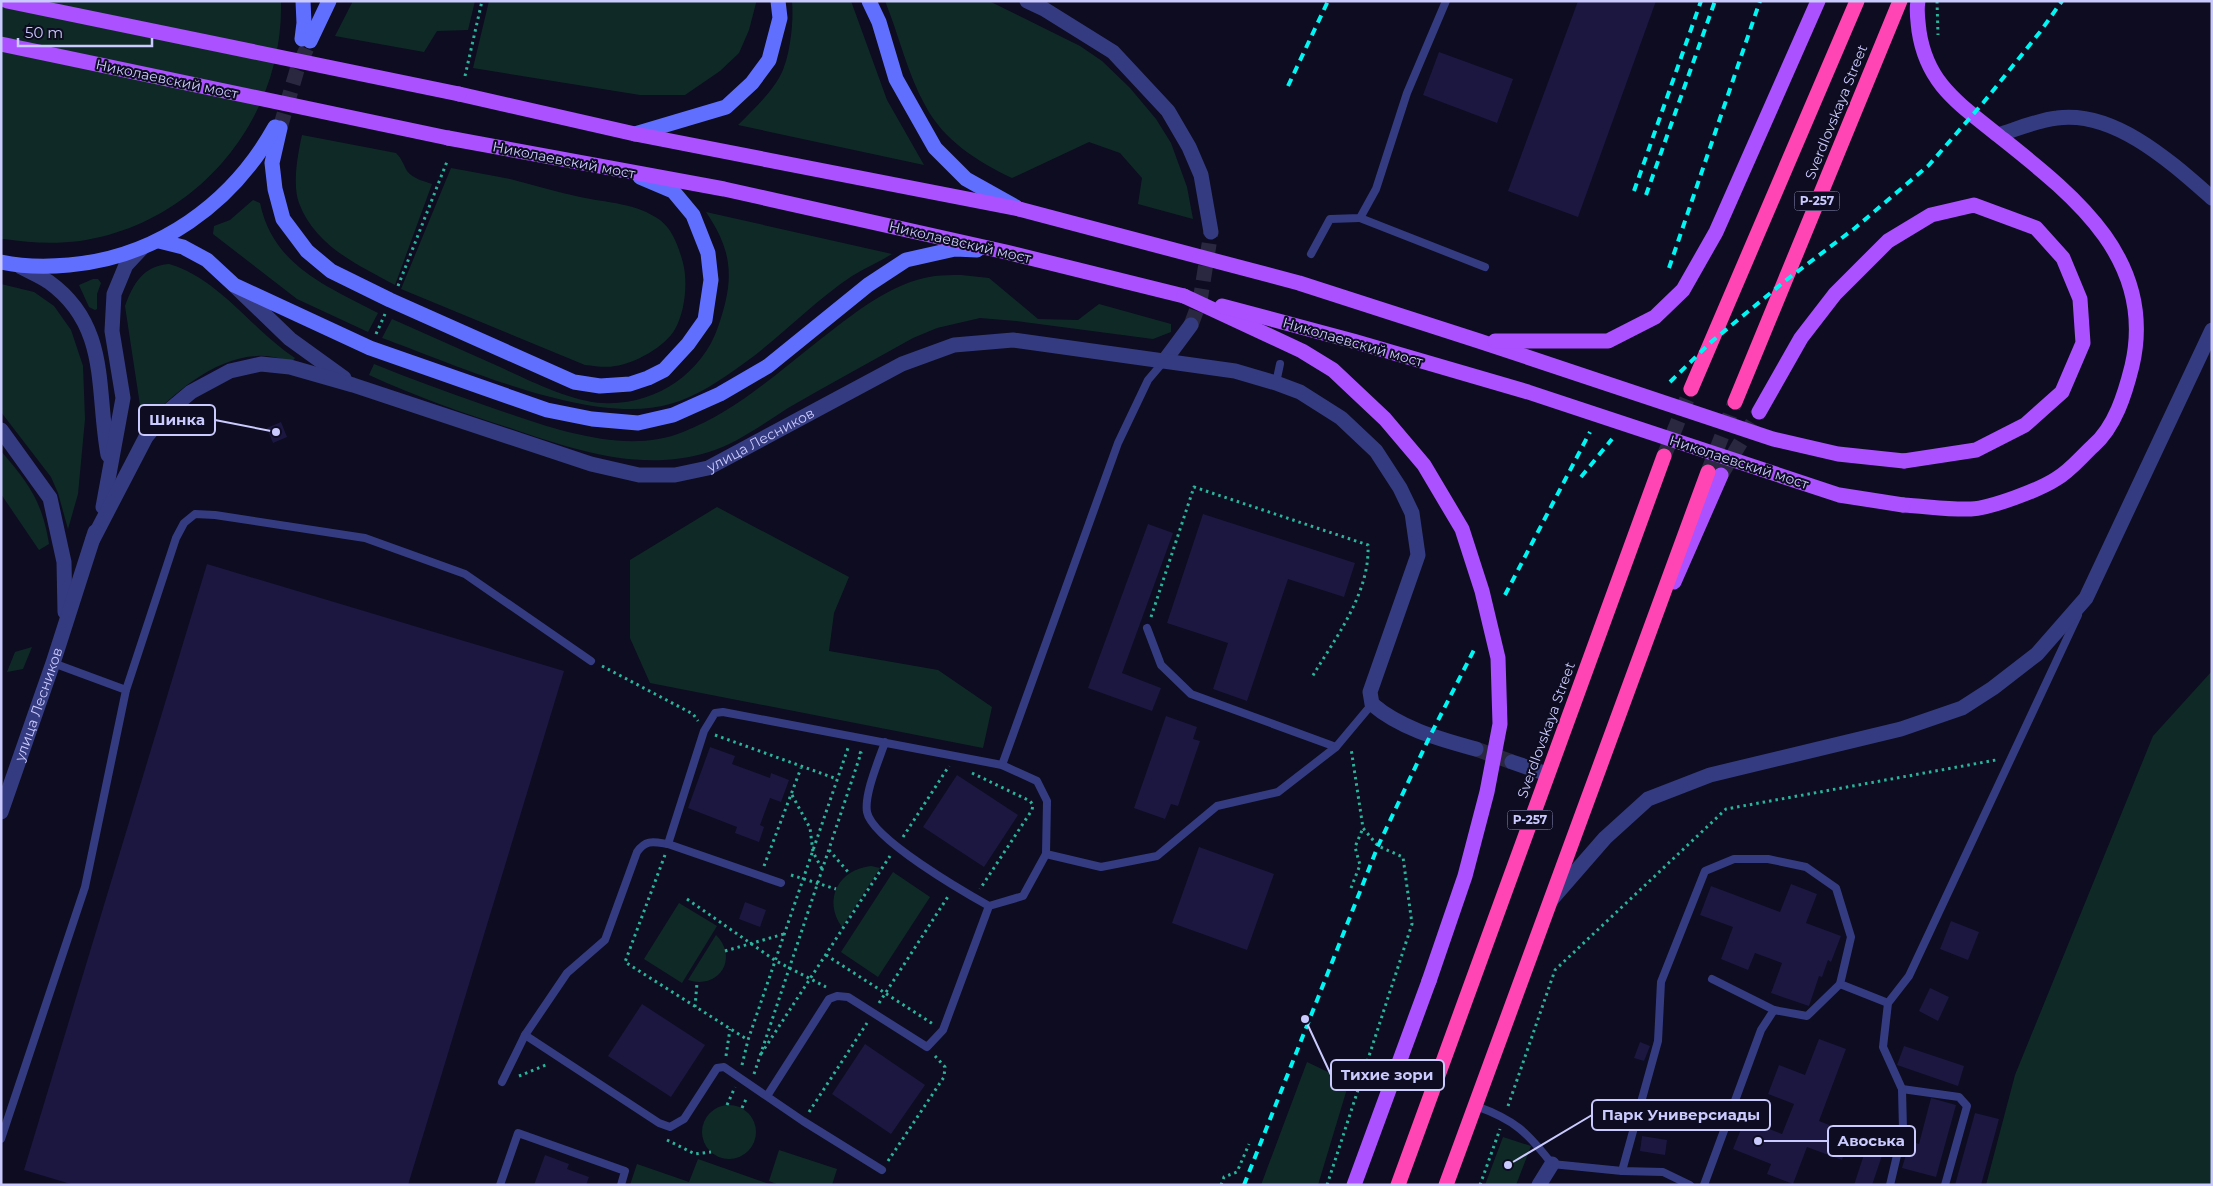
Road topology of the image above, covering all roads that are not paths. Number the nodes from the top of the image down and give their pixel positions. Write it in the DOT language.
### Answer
graph roads {
  1 [pos="7,1"];
  2 [pos="303,1"];
  3 [pos="329,1"];
  4 [pos="778,1"];
  5 [pos="869,1"];
  6 [pos="1027,1"];
  7 [pos="1446,1"];
  8 [pos="1818,1"];
  9 [pos="1857,1"];
  10 [pos="1900,1"];
  11 [pos="1918,1"];
  12 [pos="1,44"];
  13 [pos="635,134"];
  14 [pos="1998,135"];
  15 [pos="625,172"];
  16 [pos="2212,198"];
  17 [pos="1019,209"];
  18 [pos="1360,218"];
  19 [pos="1212,232"];
  20 [pos="159,241"];
  21 [pos="142,248"];
  22 [pos="1006,252"];
  23 [pos="1311,254"];
  24 [pos="1,262"];
  25 [pos="21,267"];
  26 [pos="1485,268"];
  27 [pos="234,285"];
  28 [pos="1184,296"];
  29 [pos="1191,325"];
  30 [pos="2212,330"];
  31 [pos="1479,341"];
  32 [pos="1165,360"];
  33 [pos="1280,364"];
  34 [pos="1276,383"];
  35 [pos="353,385"];
  36 [pos="1691,389"];
  37 [pos="1735,402"];
  38 [pos="1759,412"];
  39 [pos="1,430"];
  40 [pos="1664,456"];
  41 [pos="110,467"];
  42 [pos="1714,473"];
  43 [pos="93,539"];
  44 [pos="2086,598"];
  45 [pos="66,624"];
  46 [pos="1147,628"];
  47 [pos="591,661"];
  48 [pos="53,663"];
  49 [pos="126,690"];
  50 [pos="1372,704"];
  51 [pos="885,742"];
  52 [pos="1336,746"];
  53 [pos="1476,749"];
  54 [pos="1512,762"];
  55 [pos="1002,765"];
  56 [pos="1547,774"];
  57 [pos="1,812"];
  58 [pos="668,844"];
  59 [pos="1046,854"];
  60 [pos="781,883"];
  61 [pos="1550,901"];
  62 [pos="989,906"];
  63 [pos="1712,979"];
  64 [pos="1840,984"];
  65 [pos="1888,1003"];
  66 [pos="1774,1010"];
  67 [pos="525,1036"];
  68 [pos="502,1082"];
  69 [pos="1902,1090"];
  70 [pos="767,1096"];
  71 [pos="1476,1106"];
  72 [pos="1,1139"];
  73 [pos="1552,1164"];
  74 [pos="882,1170"];
  75 [pos="1622,1171"];
  76 [pos="500,1185"];
  77 [pos="621,1185"];
  78 [pos="1354,1185"];
  79 [pos="1398,1185"];
  80 [pos="1446,1185"];
  81 [pos="1540,1185"];
  82 [pos="1690,1185"];
  83 [pos="1704,1185"];
  84 [pos="1890,1185"];
  85 [pos="1945,1185"];
  1 -- 13 [label="main road, bridge"];
  2 -- 3 [label="main road"];
  4 -- 13 [label="main road"];
  5 -- 17 [label="main road"];
  6 -- 19 [label="street"];
  7 -- 18 [label="lane"];
  8 -- 31 [label="main road, bridge"];
  9 -- 36 [label="highway, Sverdlovskaya Street / Р-257"];
  10 -- 37 [label="highway, Sverdlovskaya Street / Р-257"];
  11 -- 14 [label="main road, Николаевский мост"];
  12 -- 15 [label="main road, Николаевский мост, bridge"];
  13 -- 17 [label="main road"];
  14 -- 16 [label="street"];
  14 -- 28 [label="main road, Николаевский мост, bridge"];
  15 -- 20 [label="main road"];
  15 -- 22 [label="main road, Николаевский мост"];
  17 -- 31 [label="main road, bridge"];
  18 -- 23 [label="lane"];
  18 -- 26 [label="lane"];
  20 -- 21 [label="main road"];
  20 -- 27 [label="main road"];
  21 -- 25 [label="main road"];
  21 -- 41 [label="street"];
  22 -- 27 [label="main road"];
  22 -- 28 [label="main road, Николаевский мост"];
  24 -- 25 [label="main road"];
  25 -- 41 [label="street"];
  27 -- 35 [label="street"];
  28 -- 78 [label="main road, bridge"];
  29 -- 32 [label="street"];
  30 -- 44 [label="street"];
  31 -- 38 [label="main road, bridge"];
  32 -- 34 [label="street, улица Лесников"];
  32 -- 35 [label="street, улица Лесников"];
  32 -- 55 [label="lane"];
  33 -- 34 [label="lane"];
  34 -- 50 [label="street, улица Лесников"];
  35 -- 43 [label="street, улица Лесников"];
  39 -- 45 [label="street"];
  40 -- 56 [label="highway, Sverdlovskaya Street / Р-257"];
  41 -- 43 [label="street"];
  42 -- 61 [label="highway"];
  43 -- 45 [label="street, улица Лесников"];
  44 -- 61 [label="street"];
  44 -- 65 [label="lane"];
  45 -- 48 [label="street, улица Лесников"];
  46 -- 52 [label="lane"];
  47 -- 49 [label="lane"];
  48 -- 49 [label="lane"];
  48 -- 57 [label="street, улица Лесников"];
  49 -- 72 [label="lane"];
  50 -- 52 [label="lane"];
  50 -- 53 [label="street"];
  51 -- 55 [label="lane"];
  51 -- 58 [label="lane"];
  51 -- 62 [label="lane"];
  52 -- 59 [label="lane"];
  54 -- 56 [label="street"];
  55 -- 59 [label="lane"];
  56 -- 79 [label="highway, Sverdlovskaya Street / Р-257"];
  58 -- 60 [label="lane"];
  58 -- 67 [label="lane"];
  59 -- 62 [label="lane"];
  61 -- 71 [label="highway"];
  62 -- 70 [label="lane"];
  63 -- 66 [label="lane"];
  64 -- 65 [label="lane"];
  64 -- 66 [label="lane"];
  64 -- 75 [label="lane"];
  65 -- 69 [label="lane"];
  66 -- 83 [label="lane"];
  67 -- 68 [label="lane"];
  67 -- 70 [label="lane"];
  69 -- 84 [label="lane"];
  69 -- 85 [label="lane"];
  70 -- 74 [label="lane"];
  71 -- 73 [label="lane"];
  71 -- 80 [label="highway"];
  73 -- 75 [label="lane"];
  73 -- 81 [label="street"];
  75 -- 82 [label="lane"];
  76 -- 77 [label="lane"];
}
